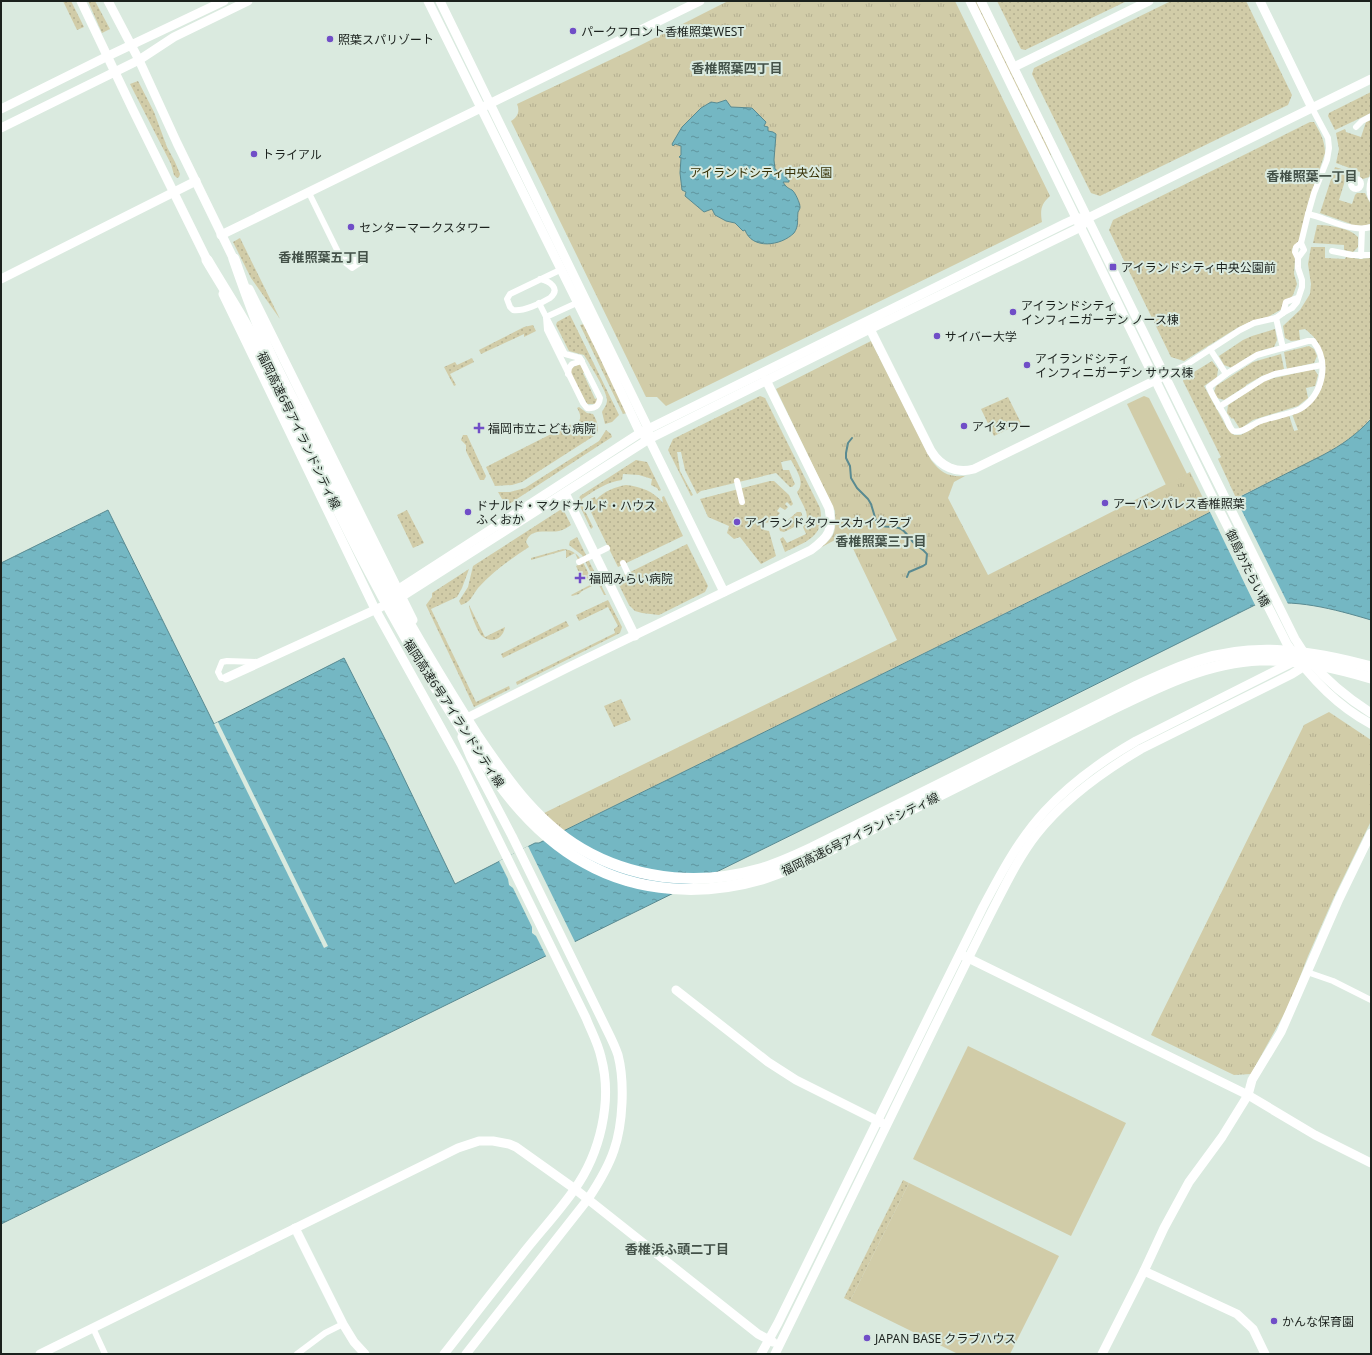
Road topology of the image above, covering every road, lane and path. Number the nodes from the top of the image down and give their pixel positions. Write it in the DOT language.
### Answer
graph roads {
  1 [pos="81,1"];
  2 [pos="108,1"];
  3 [pos="224,1"];
  4 [pos="248,1"];
  5 [pos="428,1"];
  6 [pos="440,1"];
  7 [pos="970,1"];
  8 [pos="981,1"];
  9 [pos="1149,1"];
  10 [pos="1260,1"];
  11 [pos="696,2"];
  12 [pos="131,45"];
  13 [pos="108,56"];
  14 [pos="139,60"];
  15 [pos="1014,67"];
  16 [pos="114,71"];
  17 [pos="1371,79"];
  18 [pos="491,104"];
  19 [pos="482,108"];
  20 [pos="1312,108"];
  21 [pos="1,109"];
  22 [pos="1371,116"];
  23 [pos="1356,127"];
  24 [pos="1,128"];
  25 [pos="196,181"];
  26 [pos="1370,183"];
  27 [pos="1361,185"];
  28 [pos="173,193"];
  29 [pos="309,193"];
  30 [pos="1371,198"];
  31 [pos="1308,214"];
  32 [pos="1077,218"];
  33 [pos="1088,218"];
  34 [pos="1081,226"];
  35 [pos="1371,227"];
  36 [pos="1362,229"];
  37 [pos="222,235"];
  38 [pos="1332,251"];
  39 [pos="1371,255"];
  40 [pos="1361,256"];
  41 [pos="234,259"];
  42 [pos="207,260"];
  43 [pos="342,260"];
  44 [pos="560,270"];
  45 [pos="1,279"];
  46 [pos="540,279"];
  47 [pos="581,301"];
  48 [pos="539,303"];
  49 [pos="546,317"];
  50 [pos="1276,318"];
  51 [pos="870,329"];
  52 [pos="260,342"];
  53 [pos="1283,348"];
  54 [pos="1210,349"];
  55 [pos="582,361"];
  56 [pos="1322,365"];
  57 [pos="568,374"];
  58 [pos="1226,374"];
  59 [pos="1164,376"];
  60 [pos="766,380"];
  61 [pos="1155,380"];
  62 [pos="1219,407"];
  63 [pos="648,428"];
  64 [pos="640,433"];
  65 [pos="649,439"];
  66 [pos="312,447"];
  67 [pos="737,481"];
  68 [pos="565,493"];
  69 [pos="742,502"];
  70 [pos="607,548"];
  71 [pos="579,562"];
  72 [pos="623,563"];
  73 [pos="631,580"];
  74 [pos="397,589"];
  75 [pos="724,592"];
  76 [pos="402,598"];
  77 [pos="375,609"];
  78 [pos="635,636"];
  79 [pos="1291,641"];
  80 [pos="258,662"];
  81 [pos="1303,662"];
  82 [pos="1371,667"];
  83 [pos="226,678"];
  84 [pos="1371,678"];
  85 [pos="1371,712"];
  86 [pos="456,723"];
  87 [pos="1371,724"];
  88 [pos="1371,833"];
  89 [pos="959,954"];
  90 [pos="968,958"];
  91 [pos="1307,972"];
  92 [pos="676,990"];
  93 [pos="1371,1000"];
  94 [pos="1248,1096"];
  95 [pos="878,1121"];
  96 [pos="887,1126"];
  97 [pos="1371,1163"];
  98 [pos="575,1189"];
  99 [pos="588,1199"];
  100 [pos="295,1228"];
  101 [pos="1144,1271"];
  102 [pos="343,1324"];
  103 [pos="93,1328"];
  104 [pos="768,1340"];
  105 [pos="780,1345"];
  106 [pos="40,1354"];
  107 [pos="105,1354"];
  108 [pos="297,1354"];
  109 [pos="366,1354"];
  110 [pos="444,1354"];
  111 [pos="466,1354"];
  112 [pos="761,1354"];
  113 [pos="775,1354"];
  114 [pos="1102,1354"];
  115 [pos="1265,1354"];
  1 -- 13 [label="street"];
  2 -- 12 [label="street"];
  3 -- 12 [label="street"];
  4 -- 14 [label="street"];
  5 -- 19 [label="street"];
  6 -- 18 [label="street"];
  7 -- 32 [label="street, 御島かたらい橋"];
  8 -- 15 [label="street, 御島かたらい橋"];
  9 -- 15 [label="street"];
  10 -- 20 [label="street"];
  11 -- 18 [label="street"];
  12 -- 13 [label="street"];
  12 -- 14 [label="street"];
  13 -- 16 [label="street"];
  13 -- 21 [label="street"];
  14 -- 16 [label="street"];
  14 -- 25 [label="street"];
  15 -- 33 [label="street, 御島かたらい橋"];
  16 -- 24 [label="street"];
  16 -- 28 [label="street"];
  17 -- 20 [label="street"];
  18 -- 19 [label="street"];
  18 -- 47 [label="street"];
  19 -- 29 [label="street"];
  19 -- 44 [label="street"];
  20 -- 31 [label="street"];
  20 -- 33 [label="street"];
  22 -- 23 [label="street"];
  25 -- 28 [label="street"];
  25 -- 37 [label="street"];
  26 -- 27 [label="street"];
  26 -- 30 [label="street"];
  28 -- 42 [label="street"];
  28 -- 45 [label="street"];
  29 -- 37 [label="street"];
  29 -- 43 [label="street"];
  31 -- 36 [label="street"];
  31 -- 50 [label="street"];
  32 -- 33 [label="street"];
  32 -- 34 [label="street, 御島かたらい橋"];
  32 -- 63 [label="street"];
  33 -- 34 [label="street"];
  33 -- 59 [label="street, 御島かたらい橋"];
  34 -- 51 [label="street"];
  34 -- 61 [label="street, 御島かたらい橋"];
  35 -- 36 [label="street"];
  36 -- 40 [label="street"];
  37 -- 41 [label="street"];
  38 -- 40 [label="street"];
  39 -- 40 [label="street"];
  41 -- 52 [label="highway"];
  41 -- 74 [label="street"];
  42 -- 52 [label="highway"];
  42 -- 77 [label="street"];
  44 -- 46 [label="street"];
  44 -- 47 [label="street"];
  46 -- 48 [label="street"];
  46 -- 48 [label="street"];
  47 -- 49 [label="street"];
  47 -- 63 [label="street"];
  47 -- 64 [label="street"];
  48 -- 49 [label="street"];
  49 -- 55 [label="street"];
  49 -- 57 [label="street"];
  50 -- 53 [label="street"];
  50 -- 54 [label="street"];
  51 -- 60 [label="street"];
  51 -- 61 [label="street"];
  52 -- 66 [label="highway, 福岡高速6号アイランドシティ線"];
  53 -- 56 [label="street"];
  53 -- 58 [label="street"];
  54 -- 58 [label="street"];
  54 -- 59 [label="street"];
  55 -- 57 [label="street"];
  55 -- 57 [label="street"];
  56 -- 62 [label="street"];
  56 -- 62 [label="street"];
  58 -- 62 [label="street"];
  59 -- 61 [label="street"];
  59 -- 79 [label="street, 御島かたらい橋"];
  60 -- 65 [label="street"];
  60 -- 75 [label="street"];
  61 -- 79 [label="street, 御島かたらい橋"];
  63 -- 64 [label="street"];
  63 -- 65 [label="street"];
  64 -- 65 [label="street"];
  64 -- 74 [label="street"];
  65 -- 68 [label="street"];
  65 -- 75 [label="street"];
  66 -- 82 [label="highway, 福岡高速6号アイランドシティ線"];
  66 -- 84 [label="highway, 福岡高速6号アイランドシティ線"];
  67 -- 69 [label="street"];
  68 -- 76 [label="street"];
  68 -- 78 [label="street"];
  70 -- 71 [label="street"];
  72 -- 73 [label="street"];
  74 -- 76 [label="street"];
  74 -- 77 [label="street"];
  75 -- 78 [label="street"];
  76 -- 77 [label="street"];
  76 -- 86 [label="street"];
  77 -- 80 [label="street"];
  77 -- 98 [label="street"];
  78 -- 86 [label="street"];
  79 -- 81 [label="street"];
  80 -- 83 [label="street"];
  80 -- 83 [label="street"];
  81 -- 85 [label="street"];
  81 -- 87 [label="street"];
  81 -- 89 [label="street"];
  81 -- 90 [label="street"];
  86 -- 99 [label="street"];
  88 -- 91 [label="street"];
  89 -- 90 [label="street"];
  89 -- 95 [label="street"];
  90 -- 94 [label="street"];
  90 -- 96 [label="street"];
  91 -- 93 [label="street"];
  91 -- 94 [label="street"];
  92 -- 95 [label="street"];
  94 -- 97 [label="street"];
  94 -- 101 [label="street"];
  95 -- 96 [label="street"];
  95 -- 104 [label="street"];
  96 -- 105 [label="street"];
  98 -- 99 [label="street"];
  98 -- 100 [label="street"];
  98 -- 110 [label="street"];
  99 -- 104 [label="street"];
  99 -- 111 [label="street"];
  100 -- 102 [label="street"];
  100 -- 103 [label="street"];
  101 -- 114 [label="street"];
  101 -- 115 [label="street"];
  102 -- 108 [label="street"];
  102 -- 109 [label="street"];
  103 -- 106 [label="street"];
  103 -- 107 [label="street"];
  104 -- 105 [label="street"];
  104 -- 112 [label="street"];
  105 -- 113 [label="street"];
}
